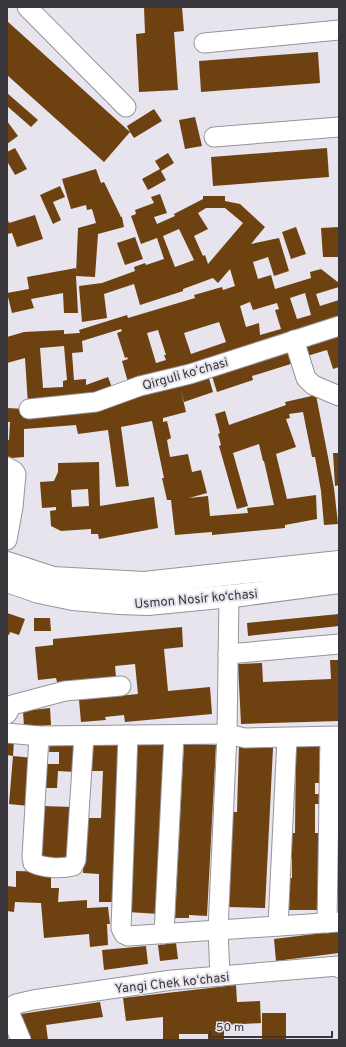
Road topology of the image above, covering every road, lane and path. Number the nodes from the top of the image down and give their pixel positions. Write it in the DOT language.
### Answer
graph roads {
  1 [pos="27,7"];
  2 [pos="339,30"];
  3 [pos="204,43"];
  4 [pos="126,108"];
  5 [pos="339,127"];
  6 [pos="214,137"];
  7 [pos="339,326"];
  8 [pos="294,340"];
  9 [pos="339,396"];
  10 [pos="29,410"];
  11 [pos="7,467"];
  12 [pos="7,540"];
  13 [pos="339,562"];
  14 [pos="8,580"];
  15 [pos="339,582"];
  16 [pos="229,596"];
  17 [pos="339,644"];
  18 [pos="228,654"];
  19 [pos="121,686"];
  20 [pos="7,714"];
  21 [pos="7,733"];
  22 [pos="227,734"];
  23 [pos="128,735"];
  24 [pos="174,735"];
  25 [pos="39,736"];
  26 [pos="84,736"];
  27 [pos="334,737"];
  28 [pos="287,738"];
  29 [pos="333,922"];
  30 [pos="278,926"];
  31 [pos="218,930"];
  32 [pos="164,934"];
  33 [pos="339,968"];
  34 [pos="220,976"];
  35 [pos="7,1009"];
  36 [pos="21,1040"];
  1 -- 4 [label="street"];
  2 -- 3 [label="street"];
  5 -- 6 [label="street"];
  7 -- 8 [label="street, Qirguli koʻchasi"];
  8 -- 9 [label="street"];
  8 -- 10 [label="street, Qirguli koʻchasi"];
  11 -- 12 [label="street"];
  13 -- 14 [label="main road, Usmon Nosir ko‘chasi"];
  14 -- 16 [label="main road, Usmon Nosir ko‘chasi"];
  15 -- 16 [label="main road, Usmon Nosir ko‘chasi"];
  16 -- 18 [label="street"];
  17 -- 18 [label="street"];
  18 -- 22 [label="street"];
  19 -- 20 [label="street"];
  21 -- 25 [label="street"];
  22 -- 24 [label="street"];
  22 -- 28 [label="street"];
  22 -- 31 [label="street"];
  23 -- 24 [label="street"];
  23 -- 26 [label="street"];
  23 -- 32 [label="street"];
  24 -- 32 [label="street"];
  25 -- 26 [label="street"];
  25 -- 26 [label="street"];
  27 -- 28 [label="street"];
  27 -- 29 [label="street"];
  28 -- 30 [label="street"];
  29 -- 30 [label="street"];
  30 -- 31 [label="street"];
  31 -- 32 [label="street"];
  31 -- 34 [label="street"];
  33 -- 34 [label="street, Yangi Chek koʻchasi"];
  34 -- 35 [label="street, Yangi Chek koʻchasi"];
  35 -- 36 [label="street"];
}
